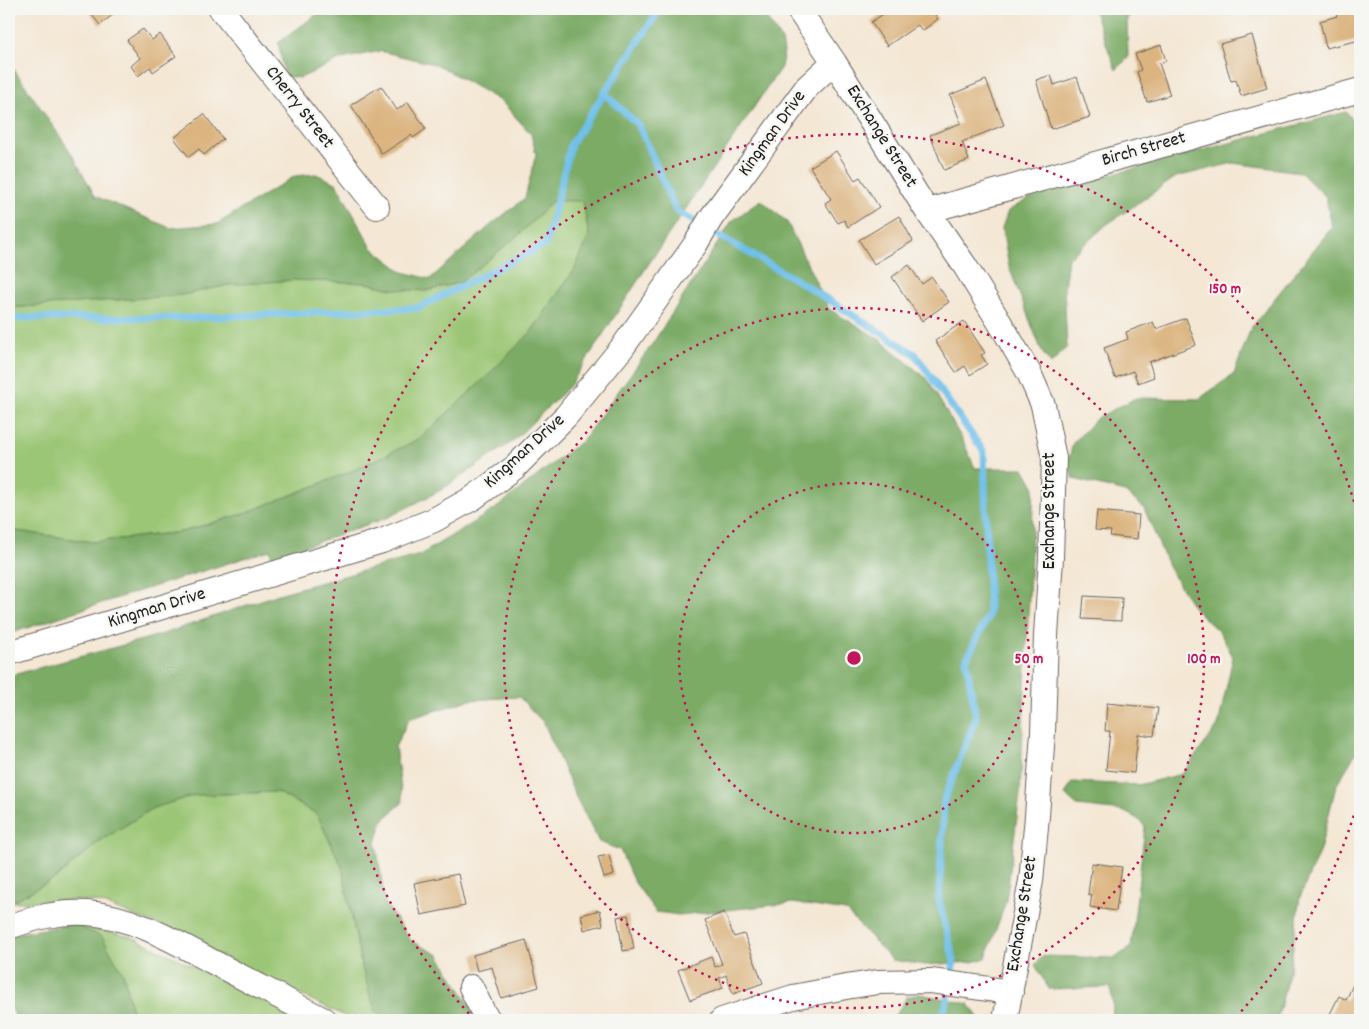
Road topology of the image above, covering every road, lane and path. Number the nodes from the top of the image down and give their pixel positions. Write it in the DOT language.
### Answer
graph roads {
  1 [pos="222,9"];
  2 [pos="798,9"];
  3 [pos="834,62"];
  4 [pos="1360,90"];
  5 [pos="377,207"];
  6 [pos="927,211"];
  7 [pos="9,653"];
  8 [pos="9,927"];
  9 [pos="471,987"];
  10 [pos="1011,992"];
  11 [pos="324,1020"];
  12 [pos="489,1020"];
  13 [pos="722,1020"];
  14 [pos="1005,1020"];
  1 -- 5 [label="street, Cherry Street"];
  2 -- 3 [label="street, Exchange Street"];
  3 -- 6 [label="street, Exchange Street"];
  3 -- 7 [label="street, Kingman Drive"];
  4 -- 6 [label="street, Birch Street"];
  6 -- 10 [label="street, Exchange Street"];
  8 -- 11 [label="street"];
  9 -- 12 [label="street"];
  10 -- 13 [label="street"];
  10 -- 14 [label="street, Exchange Street"];
}
